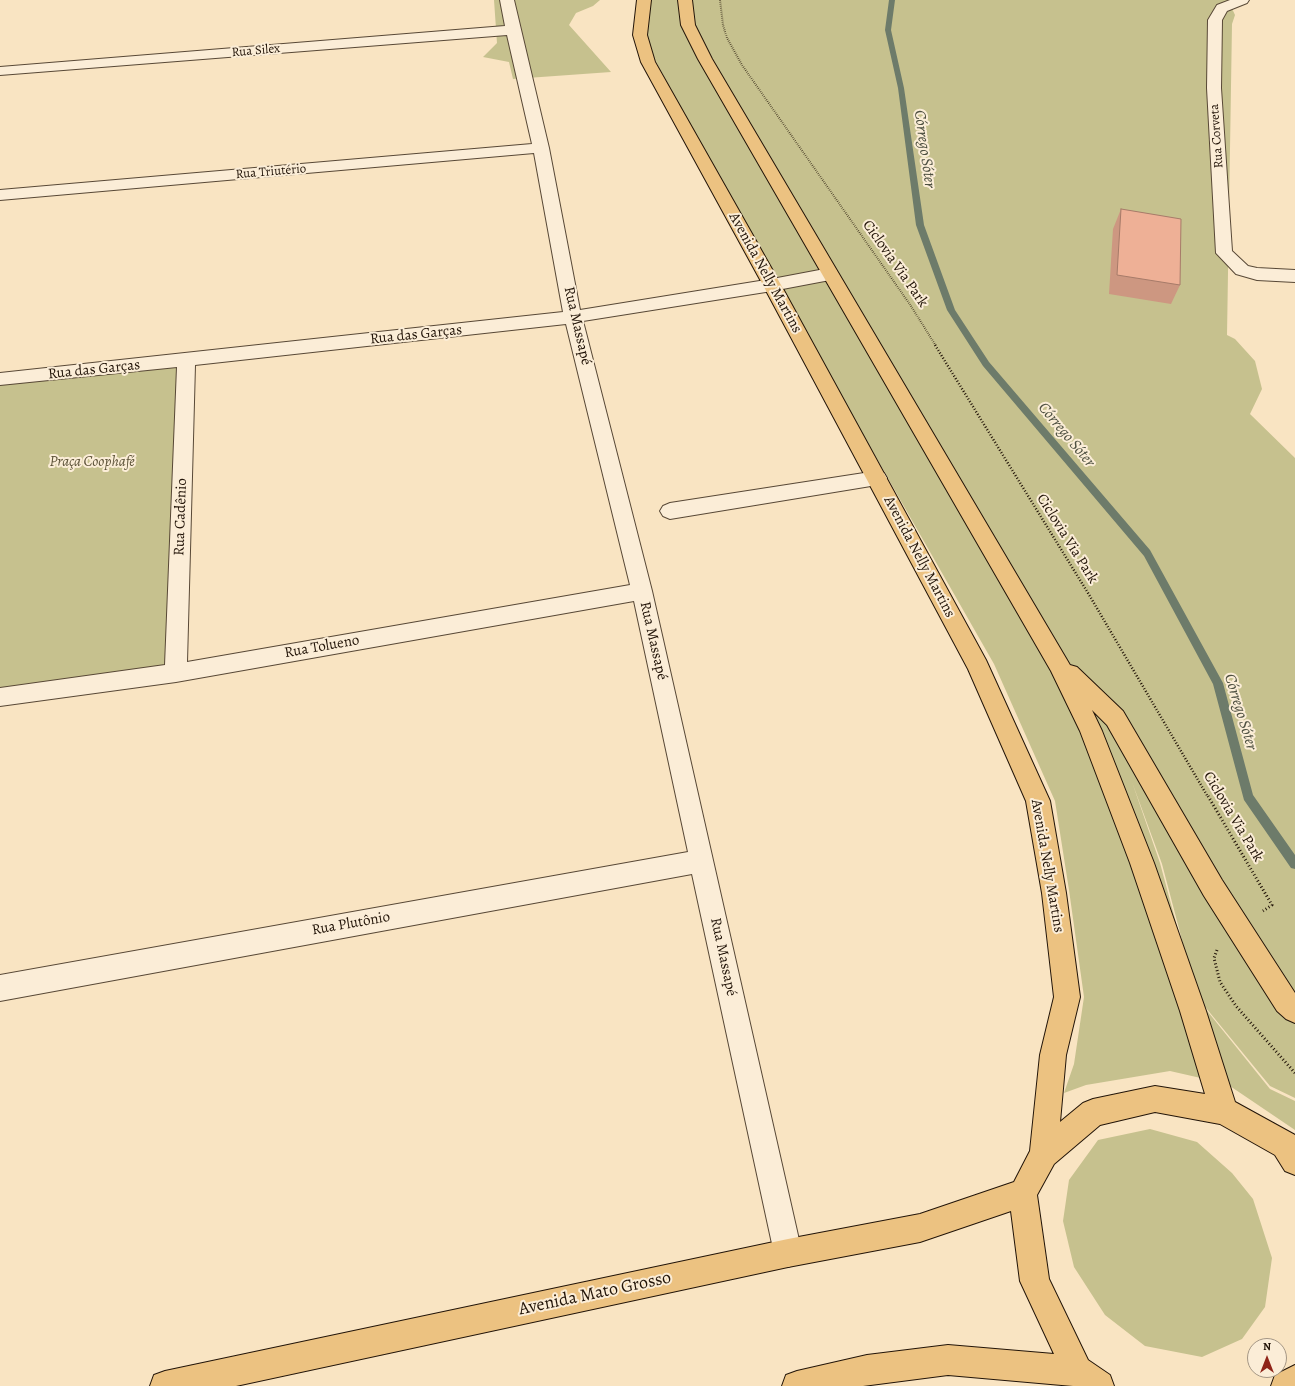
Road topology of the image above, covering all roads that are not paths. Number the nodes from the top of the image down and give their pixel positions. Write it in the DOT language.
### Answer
graph roads {
  1 [pos="507,0"];
  2 [pos="644,0"];
  3 [pos="685,0"];
  4 [pos="1242,0"];
  5 [pos="513,30"];
  6 [pos="0,71"];
  7 [pos="541,148"];
  8 [pos="0,195"];
  9 [pos="830,274"];
  10 [pos="1295,276"];
  11 [pos="772,285"];
  12 [pos="573,317"];
  13 [pos="186,360"];
  14 [pos="0,379"];
  15 [pos="877,478"];
  16 [pos="670,511"];
  17 [pos="642,591"];
  18 [pos="1060,665"];
  19 [pos="176,673"];
  20 [pos="0,697"];
  21 [pos="702,861"];
  22 [pos="0,988"];
  23 [pos="1295,1010"];
  24 [pos="1224,1112"];
  25 [pos="1292,1151"];
  26 [pos="1044,1154"];
  27 [pos="1023,1193"];
  28 [pos="788,1253"];
  29 [pos="1088,1379"];
  30 [pos="1295,1380"];
  31 [pos="165,1386"];
  32 [pos="798,1386"];
  33 [pos="1286,1386"];
  1 -- 5 [label="street, Rua Massapé"];
  2 -- 11 [label="main road, Avenida Nelly Martins"];
  3 -- 9 [label="main road"];
  4 -- 10 [label="street, Rua Corveta"];
  5 -- 6 [label="street, Rua Silex"];
  5 -- 7 [label="street, Rua Massapé"];
  7 -- 8 [label="street, Rua Triutério"];
  7 -- 12 [label="street, Rua Massapé"];
  9 -- 11 [label="street, Rua das Garças"];
  9 -- 18 [label="main road"];
  11 -- 12 [label="street, Rua das Garças"];
  11 -- 15 [label="main road, Avenida Nelly Martins"];
  12 -- 13 [label="street, Rua das Garças"];
  12 -- 17 [label="street, Rua Massapé"];
  13 -- 14 [label="street, Rua das Garças"];
  13 -- 19 [label="street, Rua Cadênio"];
  15 -- 16 [label="street"];
  15 -- 26 [label="main road, Avenida Nelly Martins"];
  17 -- 19 [label="street, Rua Tolueno"];
  17 -- 21 [label="street, Rua Massapé"];
  18 -- 23 [label="main road"];
  18 -- 24 [label="main road"];
  19 -- 20 [label="street, Rua Tolueno"];
  21 -- 22 [label="street, Rua Plutônio"];
  21 -- 28 [label="street, Rua Massapé"];
  24 -- 25 [label="main road"];
  24 -- 26 [label="main road"];
  26 -- 27 [label="main road"];
  27 -- 28 [label="main road, Avenida Mato Grosso"];
  27 -- 29 [label="main road"];
  28 -- 31 [label="main road, Avenida Mato Grosso"];
  29 -- 32 [label="main road"];
  30 -- 33 [label="main road"];
}
